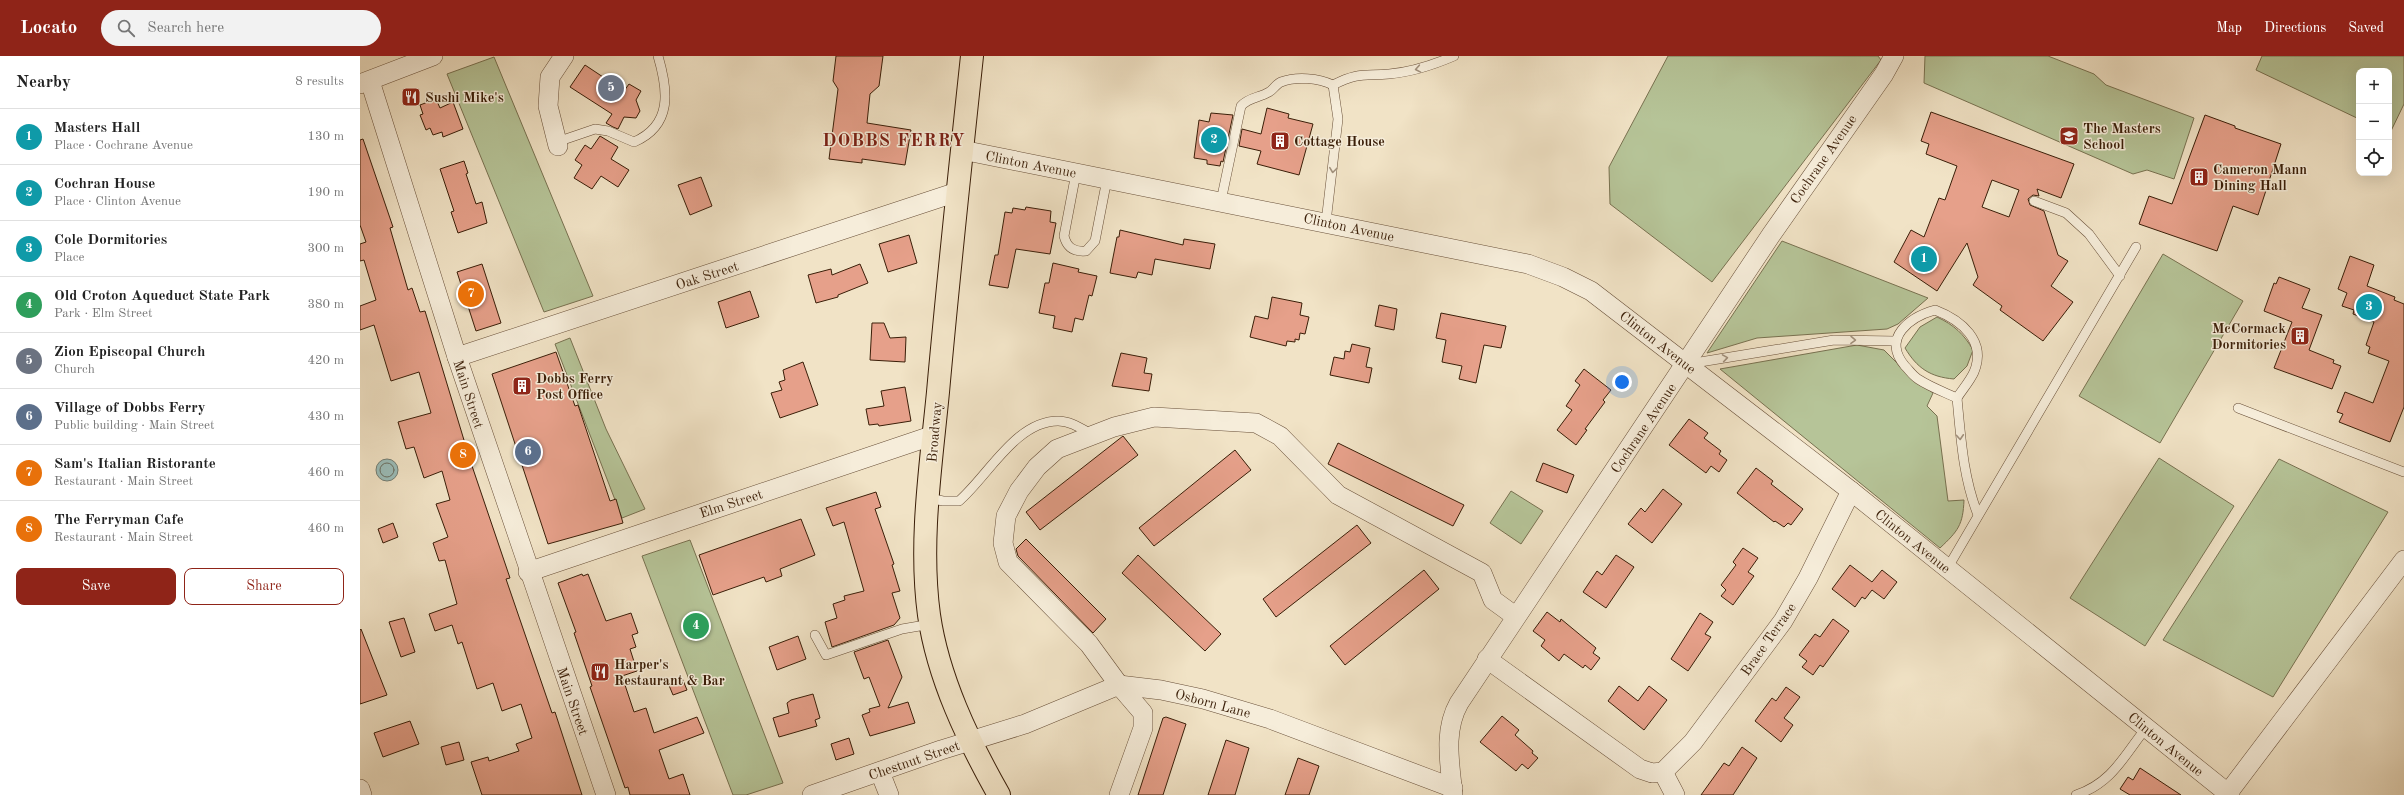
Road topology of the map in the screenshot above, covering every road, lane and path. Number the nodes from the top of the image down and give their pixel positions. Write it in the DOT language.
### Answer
graph roads {
  1 [pos="433,56"];
  2 [pos="564,56"];
  3 [pos="658,56"];
  4 [pos="972,56"];
  5 [pos="1454,56"];
  6 [pos="1894,56"];
  7 [pos="365,83"];
  8 [pos="1334,85"];
  9 [pos="558,144"];
  10 [pos="962,150"];
  11 [pos="1076,173"];
  12 [pos="1107,179"];
  13 [pos="957,192"];
  14 [pos="1221,201"];
  15 [pos="2034,201"];
  16 [pos="1326,222"];
  17 [pos="2136,247"];
  18 [pos="2120,276"];
  19 [pos="1896,341"];
  20 [pos="457,357"];
  21 [pos="1686,364"];
  22 [pos="1957,398"];
  23 [pos="2238,408"];
  24 [pos="934,435"];
  25 [pos="1093,435"];
  26 [pos="2404,472"];
  27 [pos="1851,491"];
  28 [pos="929,498"];
  29 [pos="1978,515"];
  30 [pos="2404,560"];
  31 [pos="1947,569"];
  32 [pos="528,572"];
  33 [pos="1516,616"];
  34 [pos="932,624"];
  35 [pos="815,635"];
  36 [pos="1487,658"];
  37 [pos="1119,685"];
  38 [pos="2146,728"];
  39 [pos="970,741"];
  40 [pos="880,772"];
  41 [pos="1663,772"];
  42 [pos="360,789"];
  43 [pos="1453,792"];
  44 [pos="2229,794"];
  45 [pos="362,795"];
  46 [pos="606,795"];
  47 [pos="812,795"];
  48 [pos="889,795"];
  49 [pos="999,795"];
  50 [pos="1119,795"];
  51 [pos="1675,795"];
  52 [pos="2076,795"];
  1 -- 7 [label="street"];
  2 -- 9 [label="street"];
  3 -- 9 [label="lane"];
  4 -- 10 [label="main road, Broadway"];
  5 -- 8 [label="lane, one-way"];
  6 -- 21 [label="street, Cochrane Avenue"];
  7 -- 20 [label="street, Main Street"];
  8 -- 14 [label="lane"];
  8 -- 16 [label="lane, one-way"];
  10 -- 11 [label="street, Clinton Avenue"];
  10 -- 13 [label="main road, Broadway"];
  11 -- 12 [label="street, Clinton Avenue"];
  11 -- 12 [label="lane"];
  12 -- 14 [label="street, Clinton Avenue"];
  13 -- 20 [label="street, Oak Street"];
  13 -- 24 [label="main road, Broadway"];
  14 -- 16 [label="street, Clinton Avenue"];
  15 -- 18 [label="lane"];
  16 -- 21 [label="street, Clinton Avenue"];
  17 -- 18 [label="lane"];
  18 -- 29 [label="lane"];
  21 -- 19 [label="lane, one-way"];
  19 -- 22 [label="lane"];
  19 -- 22 [label="lane"];
  20 -- 32 [label="street, Main Street"];
  21 -- 27 [label="street, Clinton Avenue"];
  21 -- 33 [label="street, Cochrane Avenue"];
  22 -- 29 [label="lane, one-way"];
  23 -- 26 [label="lane"];
  24 -- 28 [label="main road, Broadway"];
  24 -- 32 [label="street, Elm Street"];
  25 -- 28 [label="lane"];
  25 -- 33 [label="street"];
  25 -- 37 [label="street"];
  27 -- 31 [label="street, Clinton Avenue"];
  27 -- 41 [label="street, Brace Terrace"];
  28 -- 34 [label="main road, Broadway"];
  29 -- 31 [label="lane"];
  30 -- 44 [label="street"];
  31 -- 38 [label="street, Clinton Avenue"];
  32 -- 46 [label="street, Main Street"];
  33 -- 36 [label="street, Cochrane Avenue"];
  34 -- 35 [label="lane"];
  34 -- 39 [label="main road, Broadway"];
  36 -- 41 [label="street"];
  36 -- 43 [label="street, Cochrane Avenue"];
  37 -- 39 [label="street, Osborn Lane"];
  37 -- 43 [label="street, Osborn Lane"];
  37 -- 50 [label="street"];
  38 -- 44 [label="street, Clinton Avenue"];
  38 -- 52 [label="lane"];
  39 -- 40 [label="street, Chestnut Street"];
  39 -- 49 [label="main road, Broadway"];
  40 -- 47 [label="street, Chestnut Street"];
  40 -- 48 [label="street"];
  41 -- 51 [label="street"];
  42 -- 45 [label="street"];
}
